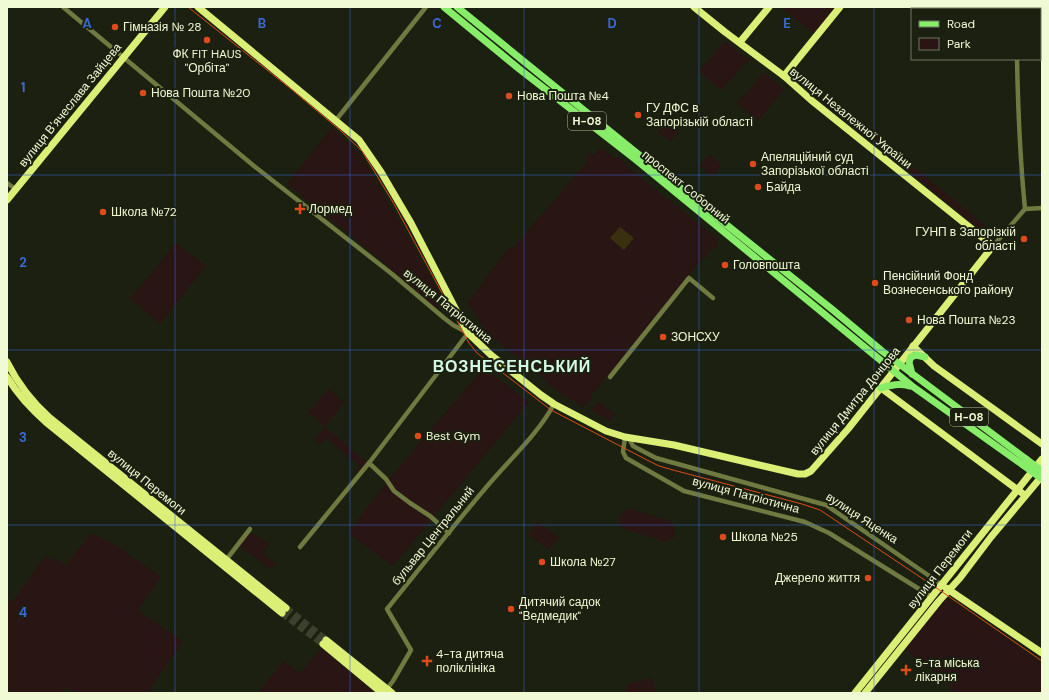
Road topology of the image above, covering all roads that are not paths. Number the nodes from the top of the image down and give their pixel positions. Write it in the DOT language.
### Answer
graph roads {
  1 [pos="63,7"];
  2 [pos="160,7"];
  3 [pos="165,7"];
  4 [pos="198,7"];
  5 [pos="426,7"];
  6 [pos="444,7"];
  7 [pos="457,7"];
  8 [pos="694,7"];
  9 [pos="769,7"];
  10 [pos="840,7"];
  11 [pos="740,42"];
  12 [pos="123,56"];
  13 [pos="1017,60"];
  14 [pos="784,76"];
  15 [pos="336,120"];
  16 [pos="634,150"];
  17 [pos="637,161"];
  18 [pos="7,183"];
  19 [pos="14,188"];
  20 [pos="7,195"];
  21 [pos="7,200"];
  22 [pos="1042,208"];
  23 [pos="1026,209"];
  24 [pos="731,234"];
  25 [pos="993,246"];
  26 [pos="713,298"];
  27 [pos="468,333"];
  28 [pos="914,346"];
  29 [pos="911,357"];
  30 [pos="924,357"];
  31 [pos="7,362"];
  32 [pos="899,365"];
  33 [pos="894,372"];
  34 [pos="912,375"];
  35 [pos="7,377"];
  36 [pos="610,377"];
  37 [pos="15,384"];
  38 [pos="912,386"];
  39 [pos="881,388"];
  40 [pos="22,394"];
  41 [pos="554,404"];
  42 [pos="627,437"];
  43 [pos="1042,444"];
  44 [pos="1042,459"];
  45 [pos="1024,462"];
  46 [pos="369,463"];
  47 [pos="1042,471"];
  48 [pos="1042,478"];
  49 [pos="1018,490"];
  50 [pos="1027,496"];
  51 [pos="250,529"];
  52 [pos="984,531"];
  53 [pos="449,533"];
  54 [pos="992,537"];
  55 [pos="300,547"];
  56 [pos="226,560"];
  57 [pos="941,584"];
  58 [pos="949,590"];
  59 [pos="932,597"];
  60 [pos="325,642"];
  61 [pos="892,646"];
  62 [pos="899,651"];
  63 [pos="1042,653"];
  64 [pos="387,692"];
  65 [pos="856,693"];
  66 [pos="865,693"];
  1 -- 12 [label="street, вулиця Патріотична"];
  2 -- 12 [label="main road, вулиця Вʼячеслава Зайцева"];
  3 -- 12 [label="main road, вулиця Вʼячеслава Зайцева"];
  4 -- 15 [label="main road"];
  5 -- 15 [label="street"];
  6 -- 17 [label="main road, проспект Соборний / Н-08"];
  7 -- 16 [label="main road, проспект Соборний / Н-08"];
  8 -- 11 [label="main road, вулиця Незалежної України"];
  9 -- 11 [label="main road"];
  10 -- 14 [label="main road"];
  11 -- 14 [label="main road, вулиця Незалежної України"];
  12 -- 19 [label="main road, вулиця Вʼячеслава Зайцева"];
  12 -- 21 [label="main road, вулиця Вʼячеслава Зайцева"];
  12 -- 27 [label="street, вулиця Патріотична"];
  13 -- 23 [label="street"];
  14 -- 25 [label="main road, вулиця Незалежної України"];
  15 -- 27 [label="main road"];
  16 -- 17 [label="main road"];
  16 -- 24 [label="main road, проспект Соборний / Н-08"];
  17 -- 24 [label="main road, проспект Соборний / Н-08"];
  18 -- 19 [label="street"];
  19 -- 20 [label="main road, вулиця Вʼячеслава Зайцева"];
  22 -- 23 [label="street"];
  23 -- 25 [label="street, вулиця Дмитра Донцова"];
  24 -- 32 [label="main road, проспект Соборний / Н-08"];
  24 -- 33 [label="main road, проспект Соборний / Н-08"];
  25 -- 28 [label="main road, вулиця Дмитра Донцова"];
  26 -- 36 [label="street"];
  27 -- 41 [label="main road, вулиця Патріотична"];
  27 -- 46 [label="street"];
  28 -- 29 [label="main road"];
  28 -- 30 [label="main road"];
  28 -- 32 [label="main road, вулиця Дмитра Донцова"];
  29 -- 30 [label="main road"];
  29 -- 34 [label="main road"];
  30 -- 43 [label="main road"];
  31 -- 37 [label="main road, вулиця Перемоги"];
  32 -- 33 [label="main road, вулиця Дмитра Донцова"];
  32 -- 34 [label="main road, проспект Соборний / Н-08"];
  33 -- 38 [label="main road, проспект Соборний / Н-08"];
  33 -- 39 [label="main road, вулиця Дмитра Донцова"];
  34 -- 45 [label="main road, Н-08"];
  35 -- 37 [label="main road, вулиця Перемоги"];
  37 -- 40 [label="main road, вулиця Перемоги"];
  38 -- 39 [label="main road"];
  38 -- 45 [label="main road, Н-08"];
  39 -- 42 [label="main road, вулиця Дмитра Донцова"];
  39 -- 49 [label="main road"];
  40 -- 56 [label="main road, вулиця Перемоги"];
  40 -- 56 [label="main road, вулиця Перемоги"];
  41 -- 42 [label="main road, вулиця Патріотична"];
  41 -- 53 [label="street, бульвар Центральний"];
  42 -- 57 [label="street, вулиця Яценка"];
  42 -- 59 [label="street, вулиця Патріотична"];
  44 -- 49 [label="main road, вулиця Перемоги"];
  45 -- 47 [label="main road, Н-08, bridge"];
  45 -- 48 [label="main road, Н-08, bridge"];
  46 -- 53 [label="street"];
  46 -- 55 [label="street"];
  48 -- 50 [label="main road, вулиця Перемоги"];
  49 -- 50 [label="main road"];
  49 -- 52 [label="main road, вулиця Перемоги"];
  50 -- 54 [label="main road, вулиця Перемоги"];
  51 -- 56 [label="street"];
  52 -- 54 [label="main road"];
  52 -- 57 [label="main road, вулиця Перемоги"];
  53 -- 64 [label="street, бульвар Центральний"];
  54 -- 58 [label="main road, вулиця Перемоги"];
  57 -- 58 [label="main road, вулиця Яценка"];
  57 -- 59 [label="main road, вулиця Перемоги"];
  58 -- 62 [label="main road, вулиця Перемоги"];
  58 -- 63 [label="main road, вулиця Яценка"];
  59 -- 61 [label="main road, вулиця Перемоги"];
  60 -- 64 [label="main road"];
  61 -- 62 [label="main road"];
  61 -- 65 [label="main road, вулиця Перемоги"];
  62 -- 66 [label="main road, вулиця Перемоги"];
}
